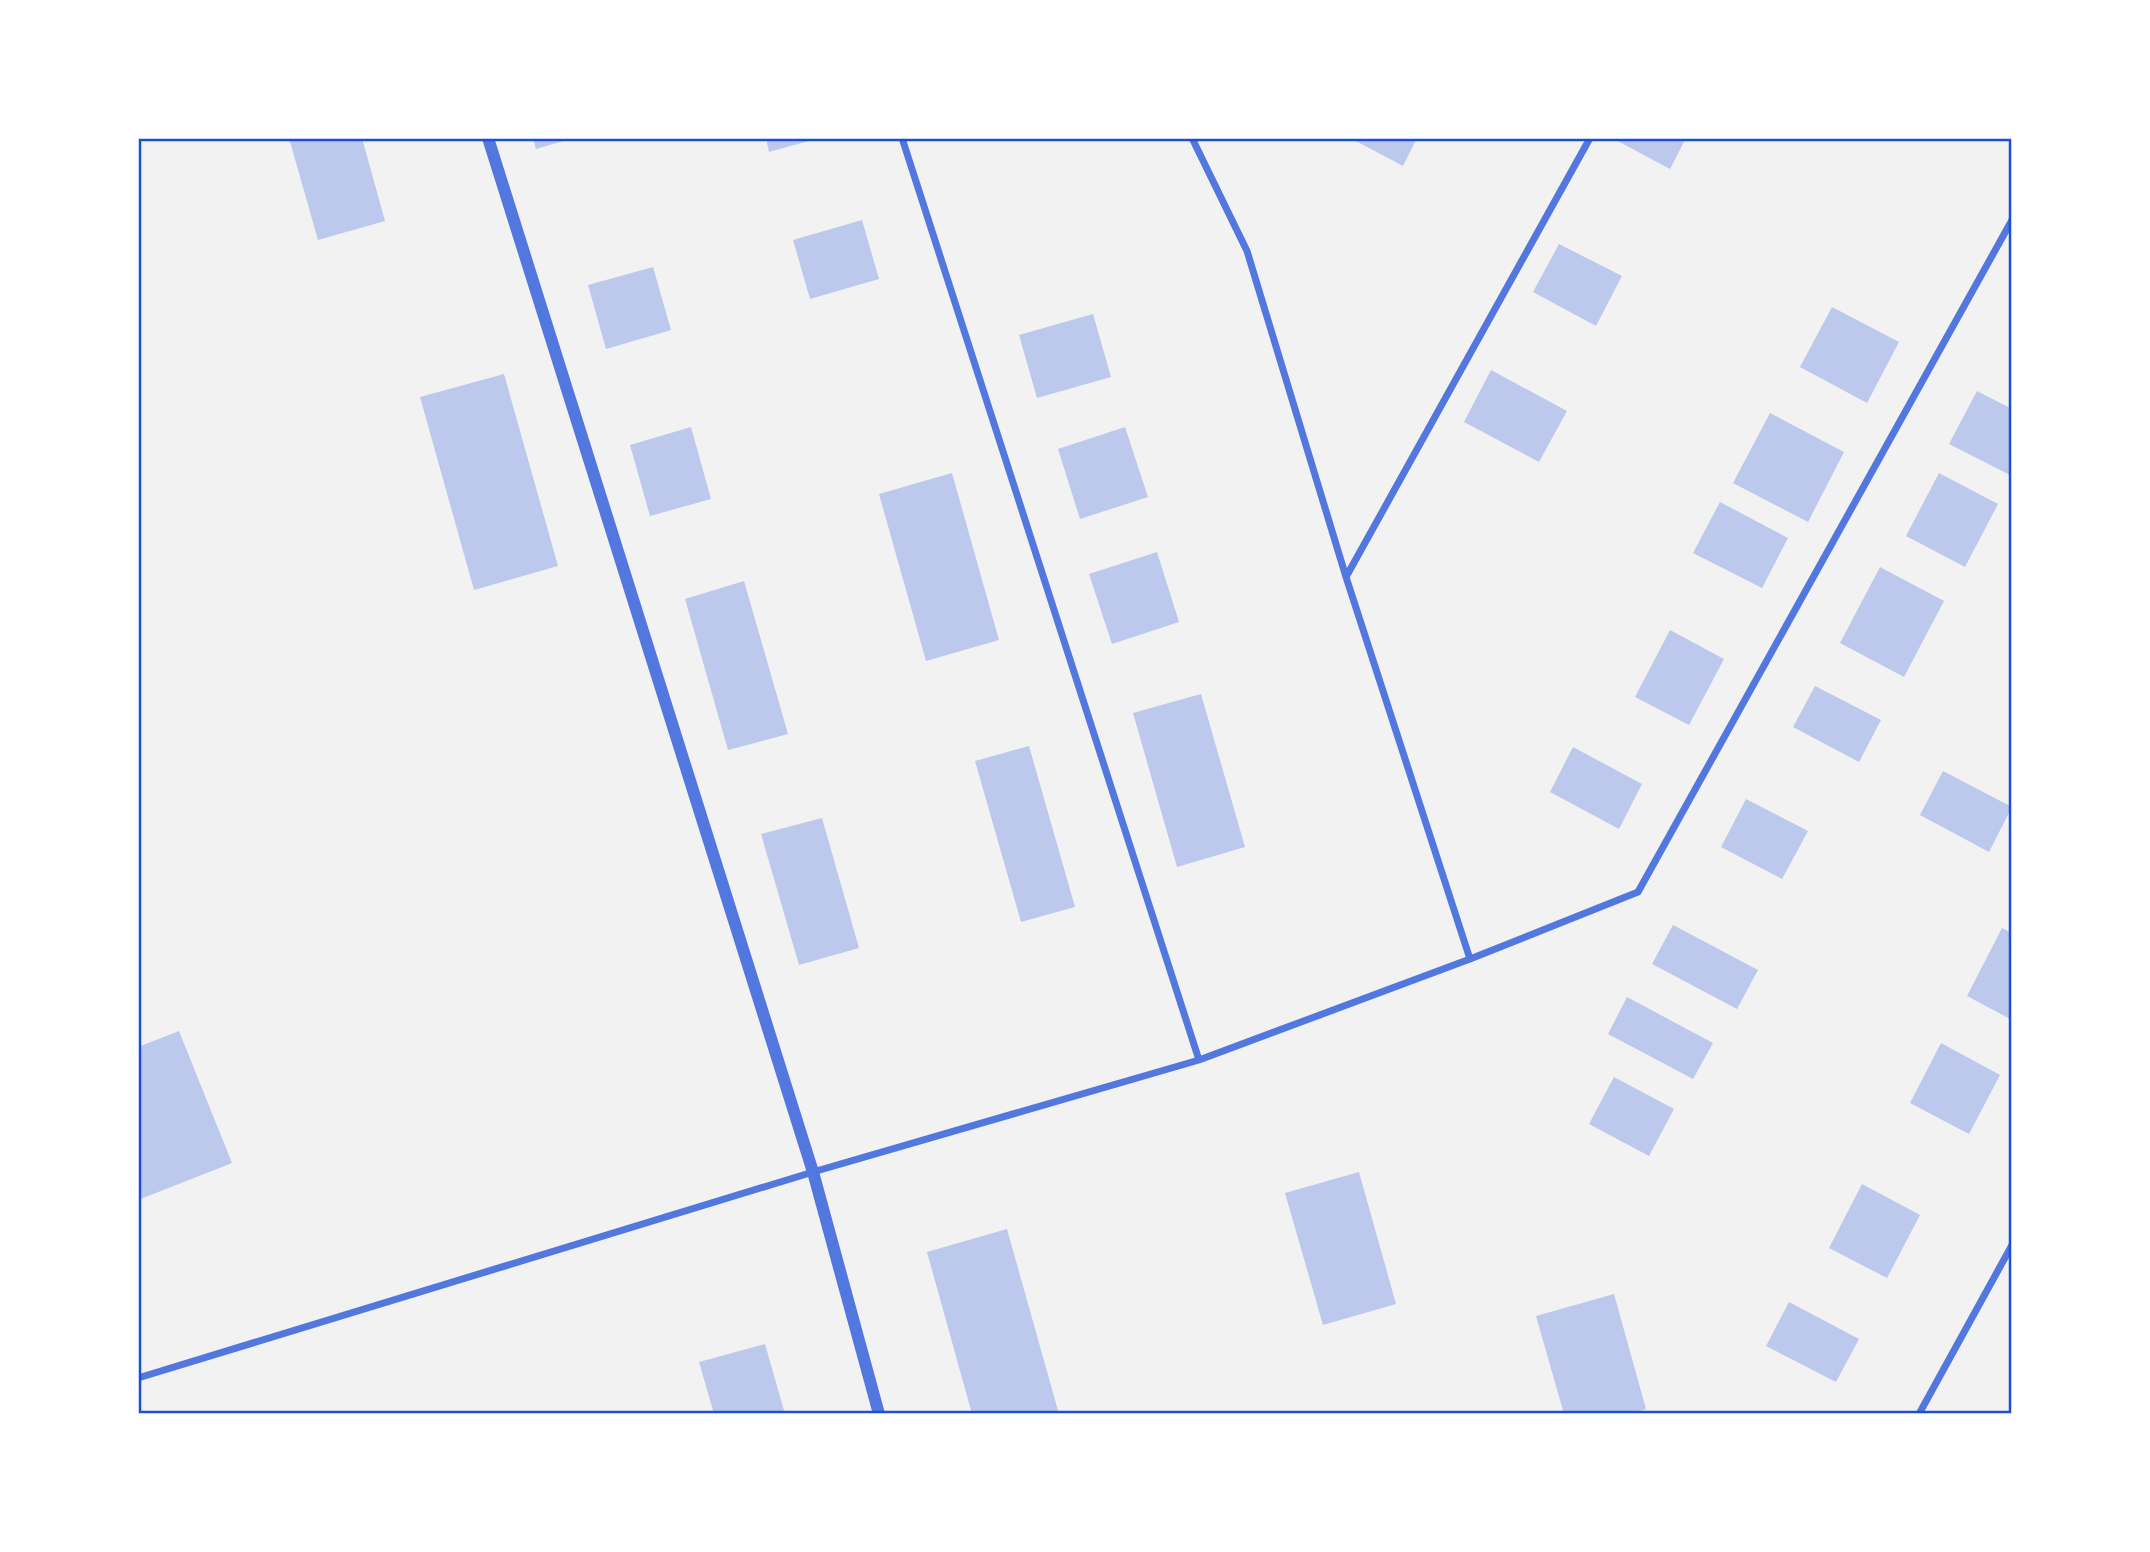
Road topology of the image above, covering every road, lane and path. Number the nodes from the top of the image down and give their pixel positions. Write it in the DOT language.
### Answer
graph roads {
  1 [pos="488,138"];
  2 [pos="902,138"];
  3 [pos="1192,138"];
  4 [pos="1590,138"];
  5 [pos="2012,220"];
  6 [pos="1346,577"];
  7 [pos="1470,959"];
  8 [pos="1199,1060"];
  9 [pos="813,1172"];
  10 [pos="2012,1245"];
  11 [pos="138,1378"];
  12 [pos="879,1414"];
  13 [pos="1919,1414"];
  1 -- 9 [label="street"];
  2 -- 8 [label="street"];
  3 -- 6 [label="street"];
  4 -- 6 [label="street"];
  5 -- 7 [label="street"];
  6 -- 7 [label="street"];
  7 -- 8 [label="street"];
  8 -- 9 [label="street"];
  9 -- 11 [label="street"];
  9 -- 12 [label="street"];
  10 -- 13 [label="street"];
}
